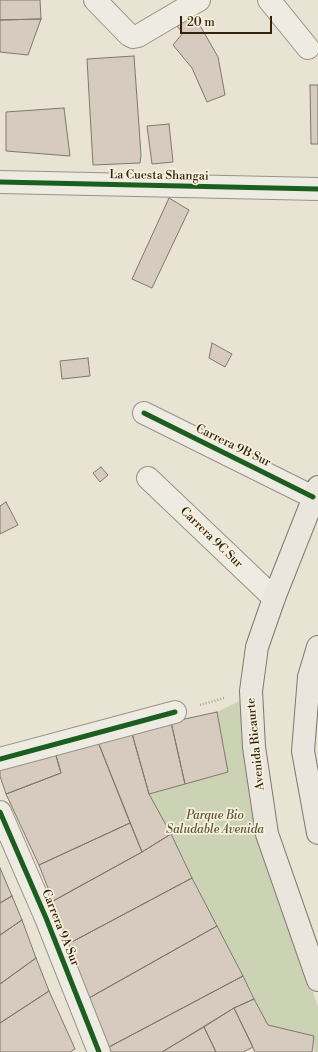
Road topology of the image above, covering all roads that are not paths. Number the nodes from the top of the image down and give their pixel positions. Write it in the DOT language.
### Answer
graph roads {
  1 [pos="95,0"];
  2 [pos="199,0"];
  3 [pos="269,0"];
  4 [pos="308,48"];
  5 [pos="0,182"];
  6 [pos="318,189"];
  7 [pos="144,413"];
  8 [pos="148,478"];
  9 [pos="316,492"];
  10 [pos="274,598"];
  11 [pos="318,647"];
  12 [pos="175,712"];
  13 [pos="0,759"];
  14 [pos="0,812"];
  15 [pos="318,833"];
  16 [pos="318,980"];
  17 [pos="99,1052"];
  1 -- 2 [label="street"];
  3 -- 4 [label="street"];
  5 -- 6 [label="street, La Cuesta Shangai"];
  7 -- 9 [label="street, Carrera 9B Sur"];
  8 -- 10 [label="street, Carrera 9C Sur"];
  9 -- 10 [label="main road, Avenida Ricaurte"];
  10 -- 16 [label="main road, Avenida Ricaurte"];
  11 -- 15 [label="main road"];
  12 -- 13 [label="street"];
  14 -- 17 [label="street, Carrera 9A Sur"];
}
